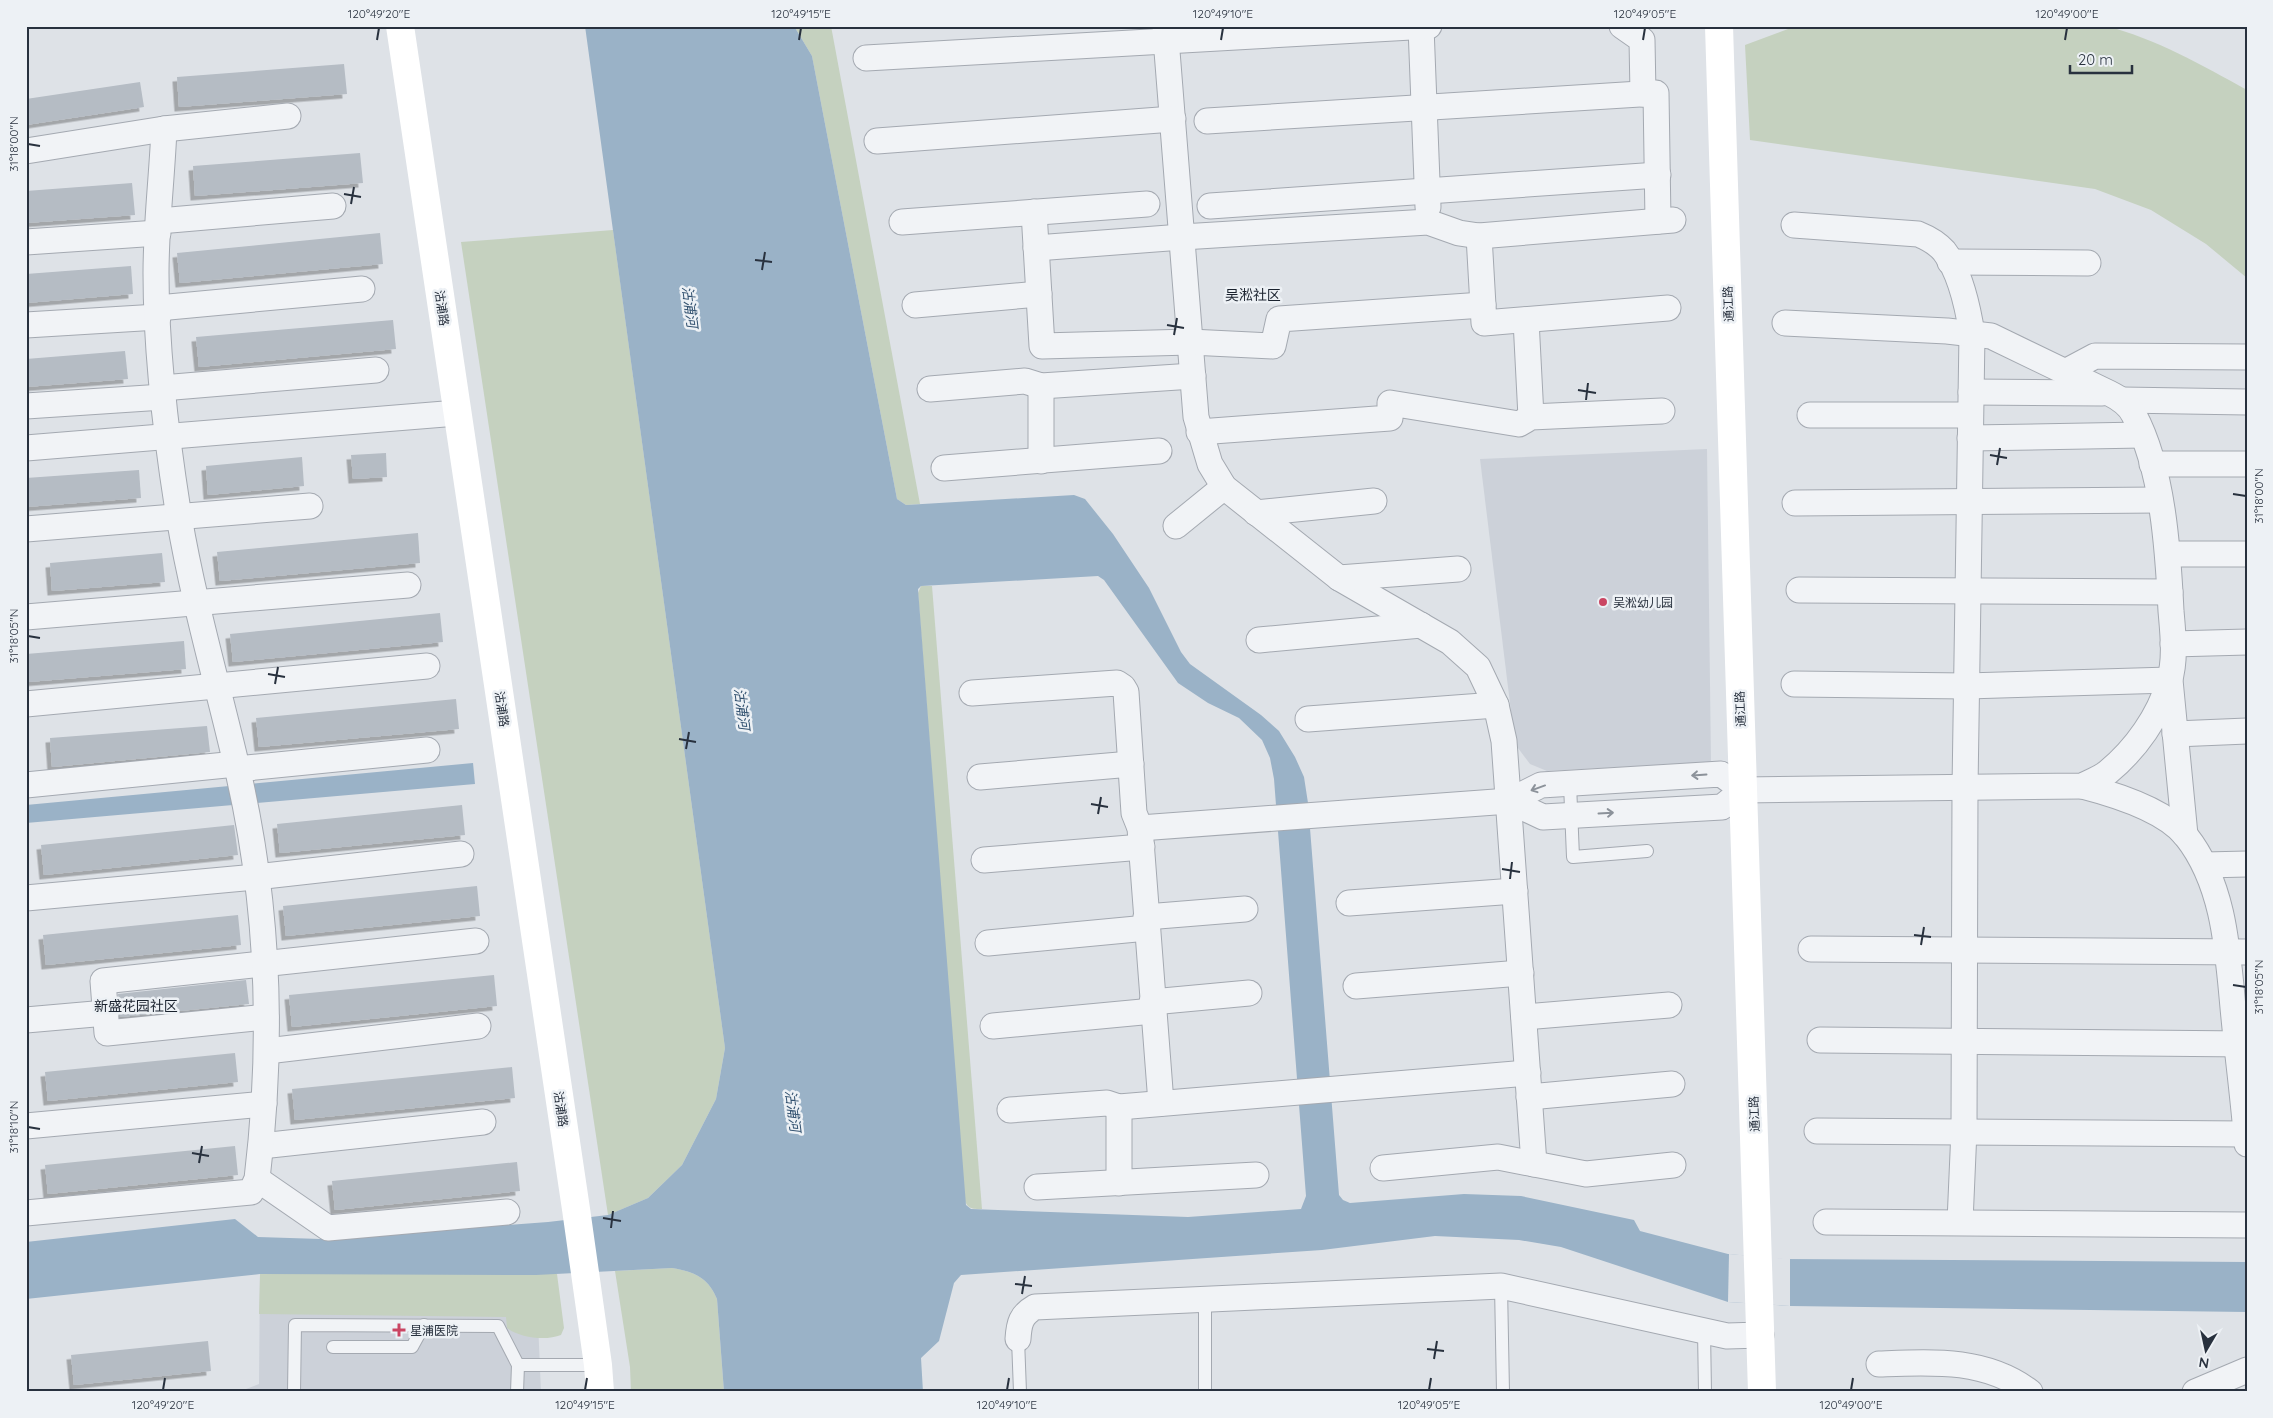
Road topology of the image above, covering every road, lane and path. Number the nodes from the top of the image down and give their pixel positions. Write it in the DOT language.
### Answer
graph roads {
  1 [pos="400,26"];
  2 [pos="1429,26"];
  3 [pos="1622,26"];
  4 [pos="1719,26"];
  5 [pos="1421,27"];
  6 [pos="1166,34"];
  7 [pos="866,58"];
  8 [pos="1643,94"];
  9 [pos="1424,108"];
  10 [pos="288,116"];
  11 [pos="1173,120"];
  12 [pos="1208,121"];
  13 [pos="164,129"];
  14 [pos="877,141"];
  15 [pos="26,151"];
  16 [pos="1658,175"];
  17 [pos="1427,191"];
  18 [pos="1146,204"];
  19 [pos="333,206"];
  20 [pos="1210,206"];
  21 [pos="1034,212"];
  22 [pos="902,222"];
  23 [pos="1428,222"];
  24 [pos="1794,225"];
  25 [pos="159,227"];
  26 [pos="1479,236"];
  27 [pos="1182,237"];
  28 [pos="26,242"];
  29 [pos="1036,248"];
  30 [pos="1950,262"];
  31 [pos="2088,263"];
  32 [pos="362,289"];
  33 [pos="1039,294"];
  34 [pos="915,305"];
  35 [pos="1483,306"];
  36 [pos="1668,308"];
  37 [pos="158,312"];
  38 [pos="1526,320"];
  39 [pos="1785,323"];
  40 [pos="26,325"];
  41 [pos="1972,334"];
  42 [pos="1190,342"];
  43 [pos="2247,357"];
  44 [pos="376,370"];
  45 [pos="2066,372"];
  46 [pos="1193,376"];
  47 [pos="1041,386"];
  48 [pos="930,388"];
  49 [pos="162,392"];
  50 [pos="2116,396"];
  51 [pos="2247,402"];
  52 [pos="26,406"];
  53 [pos="1662,411"];
  54 [pos="457,413"];
  55 [pos="1810,415"];
  56 [pos="1970,415"];
  57 [pos="1531,417"];
  58 [pos="1199,432"];
  59 [pos="2142,435"];
  60 [pos="168,436"];
  61 [pos="26,448"];
  62 [pos="1159,451"];
  63 [pos="1041,461"];
  64 [pos="2152,464"];
  65 [pos="2247,464"];
  66 [pos="944,468"];
  67 [pos="1224,488"];
  68 [pos="2160,500"];
  69 [pos="1374,501"];
  70 [pos="1969,502"];
  71 [pos="1795,503"];
  72 [pos="310,506"];
  73 [pos="1256,513"];
  74 [pos="179,516"];
  75 [pos="1176,526"];
  76 [pos="26,528"];
  77 [pos="2168,554"];
  78 [pos="2247,554"];
  79 [pos="1458,569"];
  80 [pos="1339,578"];
  81 [pos="408,585"];
  82 [pos="1799,590"];
  83 [pos="1968,591"];
  84 [pos="2170,592"];
  85 [pos="195,603"];
  86 [pos="26,617"];
  87 [pos="1421,625"];
  88 [pos="1259,640"];
  89 [pos="2247,642"];
  90 [pos="2173,644"];
  91 [pos="427,666"];
  92 [pos="2170,680"];
  93 [pos="1794,684"];
  94 [pos="1967,686"];
  95 [pos="216,687"];
  96 [pos="972,693"];
  97 [pos="26,704"];
  98 [pos="1496,705"];
  99 [pos="1308,719"];
  100 [pos="2247,731"];
  101 [pos="2175,734"];
  102 [pos="427,750"];
  103 [pos="1131,764"];
  104 [pos="238,770"];
  105 [pos="980,777"];
  106 [pos="1570,784"];
  107 [pos="26,785"];
  108 [pos="2082,786"];
  109 [pos="1965,788"];
  110 [pos="1743,790"];
  111 [pos="1509,801"];
  112 [pos="1571,815"];
  113 [pos="2185,835"];
  114 [pos="1141,837"];
  115 [pos="1646,851"];
  116 [pos="461,854"];
  117 [pos="984,860"];
  118 [pos="2247,864"];
  119 [pos="2205,865"];
  120 [pos="256,876"];
  121 [pos="1515,891"];
  122 [pos="26,898"];
  123 [pos="1349,903"];
  124 [pos="1245,909"];
  125 [pos="1147,923"];
  126 [pos="476,941"];
  127 [pos="988,942"];
  128 [pos="1810,949"];
  129 [pos="1964,951"];
  130 [pos="2237,953"];
  131 [pos="264,963"];
  132 [pos="1521,973"];
  133 [pos="1356,986"];
  134 [pos="1250,993"];
  135 [pos="1668,1005"];
  136 [pos="1153,1006"];
  137 [pos="106,1013"];
  138 [pos="266,1017"];
  139 [pos="1524,1017"];
  140 [pos="26,1020"];
  141 [pos="478,1026"];
  142 [pos="993,1026"];
  143 [pos="1820,1040"];
  144 [pos="1964,1042"];
  145 [pos="2242,1044"];
  146 [pos="267,1051"];
  147 [pos="1672,1084"];
  148 [pos="1529,1085"];
  149 [pos="1161,1103"];
  150 [pos="264,1104"];
  151 [pos="1119,1106"];
  152 [pos="1010,1110"];
  153 [pos="483,1122"];
  154 [pos="26,1126"];
  155 [pos="1964,1130"];
  156 [pos="1817,1131"];
  157 [pos="2246,1134"];
  158 [pos="2247,1144"];
  159 [pos="261,1146"];
  160 [pos="1534,1164"];
  161 [pos="1673,1165"];
  162 [pos="1383,1168"];
  163 [pos="1256,1175"];
  164 [pos="257,1179"];
  165 [pos="1119,1183"];
  166 [pos="1037,1187"];
  167 [pos="507,1212"];
  168 [pos="26,1213"];
  169 [pos="1826,1222"];
  170 [pos="1960,1222"];
  171 [pos="2247,1225"];
  172 [pos="1500,1286"];
  173 [pos="1205,1299"];
  174 [pos="424,1325"];
  175 [pos="1704,1330"];
  176 [pos="1761,1335"];
  177 [pos="1018,1338"];
  178 [pos="333,1347"];
  179 [pos="1878,1364"];
  180 [pos="518,1366"];
  181 [pos="2247,1370"];
  182 [pos="599,1379"];
  183 [pos="294,1392"];
  184 [pos="517,1392"];
  185 [pos="1020,1392"];
  186 [pos="1205,1392"];
  187 [pos="1503,1392"];
  188 [pos="1705,1392"];
  189 [pos="1762,1392"];
  190 [pos="2030,1392"];
  191 [pos="2195,1392"];
  1 -- 54 [label="street, 沽浦路"];
  2 -- 5 [label="street"];
  3 -- 8 [label="street"];
  4 -- 110 [label="street, 通江路"];
  5 -- 6 [label="street"];
  5 -- 9 [label="street"];
  6 -- 7 [label="street"];
  6 -- 11 [label="street"];
  8 -- 9 [label="street"];
  8 -- 16 [label="street"];
  9 -- 12 [label="street"];
  9 -- 17 [label="street"];
  10 -- 13 [label="street"];
  11 -- 14 [label="street"];
  11 -- 27 [label="street"];
  13 -- 15 [label="street"];
  13 -- 25 [label="street"];
  16 -- 17 [label="street"];
  16 -- 26 [label="street"];
  17 -- 20 [label="street"];
  17 -- 23 [label="street"];
  18 -- 21 [label="street"];
  19 -- 25 [label="street"];
  21 -- 22 [label="street"];
  21 -- 29 [label="street"];
  23 -- 26 [label="street"];
  23 -- 27 [label="street"];
  24 -- 30 [label="street"];
  25 -- 28 [label="street"];
  25 -- 37 [label="street"];
  26 -- 35 [label="street"];
  27 -- 29 [label="street"];
  27 -- 42 [label="street"];
  29 -- 33 [label="street"];
  30 -- 31 [label="street"];
  30 -- 41 [label="street"];
  32 -- 37 [label="street"];
  33 -- 34 [label="street"];
  33 -- 42 [label="street"];
  35 -- 38 [label="street"];
  35 -- 42 [label="street"];
  36 -- 38 [label="street"];
  37 -- 40 [label="street"];
  37 -- 49 [label="street"];
  38 -- 57 [label="street"];
  39 -- 41 [label="street"];
  41 -- 45 [label="street"];
  41 -- 56 [label="street"];
  42 -- 46 [label="street"];
  43 -- 45 [label="street"];
  44 -- 49 [label="street"];
  45 -- 50 [label="street"];
  46 -- 47 [label="street"];
  46 -- 58 [label="street"];
  47 -- 48 [label="street"];
  47 -- 63 [label="street"];
  49 -- 52 [label="street"];
  49 -- 60 [label="street"];
  50 -- 51 [label="street"];
  50 -- 56 [label="street"];
  50 -- 59 [label="street"];
  53 -- 57 [label="street"];
  54 -- 60 [label="street"];
  54 -- 182 [label="street, 沽浦路"];
  55 -- 56 [label="street"];
  56 -- 59 [label="street"];
  56 -- 70 [label="street"];
  57 -- 58 [label="street"];
  58 -- 67 [label="street"];
  59 -- 64 [label="street"];
  60 -- 61 [label="street"];
  60 -- 74 [label="street"];
  62 -- 63 [label="street"];
  63 -- 66 [label="street"];
  64 -- 65 [label="street"];
  64 -- 68 [label="street"];
  67 -- 73 [label="street"];
  67 -- 75 [label="street"];
  68 -- 70 [label="street"];
  68 -- 77 [label="street"];
  69 -- 73 [label="street"];
  70 -- 71 [label="street"];
  70 -- 83 [label="street"];
  72 -- 74 [label="street"];
  73 -- 80 [label="street"];
  74 -- 76 [label="street"];
  74 -- 85 [label="street"];
  77 -- 78 [label="street"];
  77 -- 84 [label="street"];
  79 -- 80 [label="street"];
  80 -- 87 [label="street"];
  81 -- 85 [label="street"];
  82 -- 83 [label="street"];
  83 -- 84 [label="street"];
  83 -- 94 [label="street"];
  84 -- 90 [label="street"];
  85 -- 86 [label="street"];
  85 -- 95 [label="street"];
  87 -- 88 [label="street"];
  87 -- 98 [label="street"];
  89 -- 90 [label="street"];
  90 -- 92 [label="street"];
  91 -- 95 [label="street"];
  92 -- 94 [label="street"];
  92 -- 101 [label="street"];
  92 -- 108 [label="street"];
  93 -- 94 [label="street"];
  94 -- 109 [label="street"];
  95 -- 97 [label="street"];
  95 -- 104 [label="street"];
  96 -- 103 [label="street"];
  98 -- 99 [label="street"];
  98 -- 111 [label="street"];
  100 -- 101 [label="street"];
  101 -- 113 [label="street"];
  102 -- 104 [label="street"];
  103 -- 105 [label="street"];
  103 -- 114 [label="street"];
  104 -- 107 [label="street"];
  104 -- 120 [label="street"];
  110 -- 106 [label="street, one-way"];
  106 -- 111 [label="street, one-way"];
  106 -- 112 [label="lane"];
  108 -- 109 [label="street"];
  108 -- 113 [label="street"];
  109 -- 110 [label="street"];
  109 -- 129 [label="street"];
  112 -- 110 [label="street, one-way"];
  110 -- 176 [label="street, 通江路"];
  111 -- 112 [label="street"];
  111 -- 114 [label="street"];
  111 -- 121 [label="street"];
  112 -- 115 [label="lane"];
  113 -- 119 [label="street"];
  114 -- 117 [label="street"];
  114 -- 125 [label="street"];
  116 -- 120 [label="street"];
  118 -- 119 [label="street"];
  119 -- 130 [label="street"];
  120 -- 122 [label="street"];
  120 -- 131 [label="street"];
  121 -- 123 [label="street"];
  121 -- 132 [label="street"];
  124 -- 125 [label="street"];
  125 -- 127 [label="street"];
  125 -- 136 [label="street"];
  126 -- 131 [label="street"];
  128 -- 129 [label="street"];
  129 -- 130 [label="street"];
  129 -- 144 [label="street"];
  130 -- 145 [label="street"];
  131 -- 137 [label="street"];
  131 -- 138 [label="street"];
  132 -- 133 [label="street"];
  132 -- 139 [label="street"];
  134 -- 136 [label="street"];
  135 -- 139 [label="street"];
  136 -- 142 [label="street"];
  136 -- 149 [label="street"];
  137 -- 138 [label="street"];
  137 -- 140 [label="street"];
  138 -- 146 [label="street"];
  139 -- 148 [label="street"];
  141 -- 146 [label="street"];
  143 -- 144 [label="street"];
  144 -- 145 [label="street"];
  144 -- 155 [label="street"];
  145 -- 157 [label="street"];
  146 -- 150 [label="street"];
  147 -- 148 [label="street"];
  148 -- 149 [label="street"];
  148 -- 160 [label="street"];
  149 -- 151 [label="street"];
  150 -- 154 [label="street"];
  150 -- 159 [label="street"];
  151 -- 152 [label="street"];
  151 -- 165 [label="street"];
  153 -- 159 [label="street"];
  155 -- 156 [label="street"];
  155 -- 157 [label="street"];
  155 -- 170 [label="street"];
  157 -- 158 [label="street"];
  159 -- 164 [label="street"];
  160 -- 161 [label="street"];
  160 -- 162 [label="street"];
  163 -- 165 [label="street"];
  164 -- 167 [label="street"];
  164 -- 168 [label="street"];
  165 -- 166 [label="street"];
  169 -- 170 [label="street"];
  170 -- 171 [label="street"];
  172 -- 173 [label="street"];
  172 -- 175 [label="street"];
  172 -- 187 [label="lane"];
  173 -- 177 [label="street"];
  173 -- 186 [label="lane"];
  174 -- 178 [label="lane"];
  174 -- 180 [label="lane"];
  174 -- 183 [label="lane"];
  175 -- 176 [label="street"];
  175 -- 188 [label="lane"];
  176 -- 189 [label="street, 通江路"];
  177 -- 185 [label="lane"];
  179 -- 190 [label="street"];
  180 -- 182 [label="lane"];
  180 -- 184 [label="lane"];
  181 -- 191 [label="street"];
}
